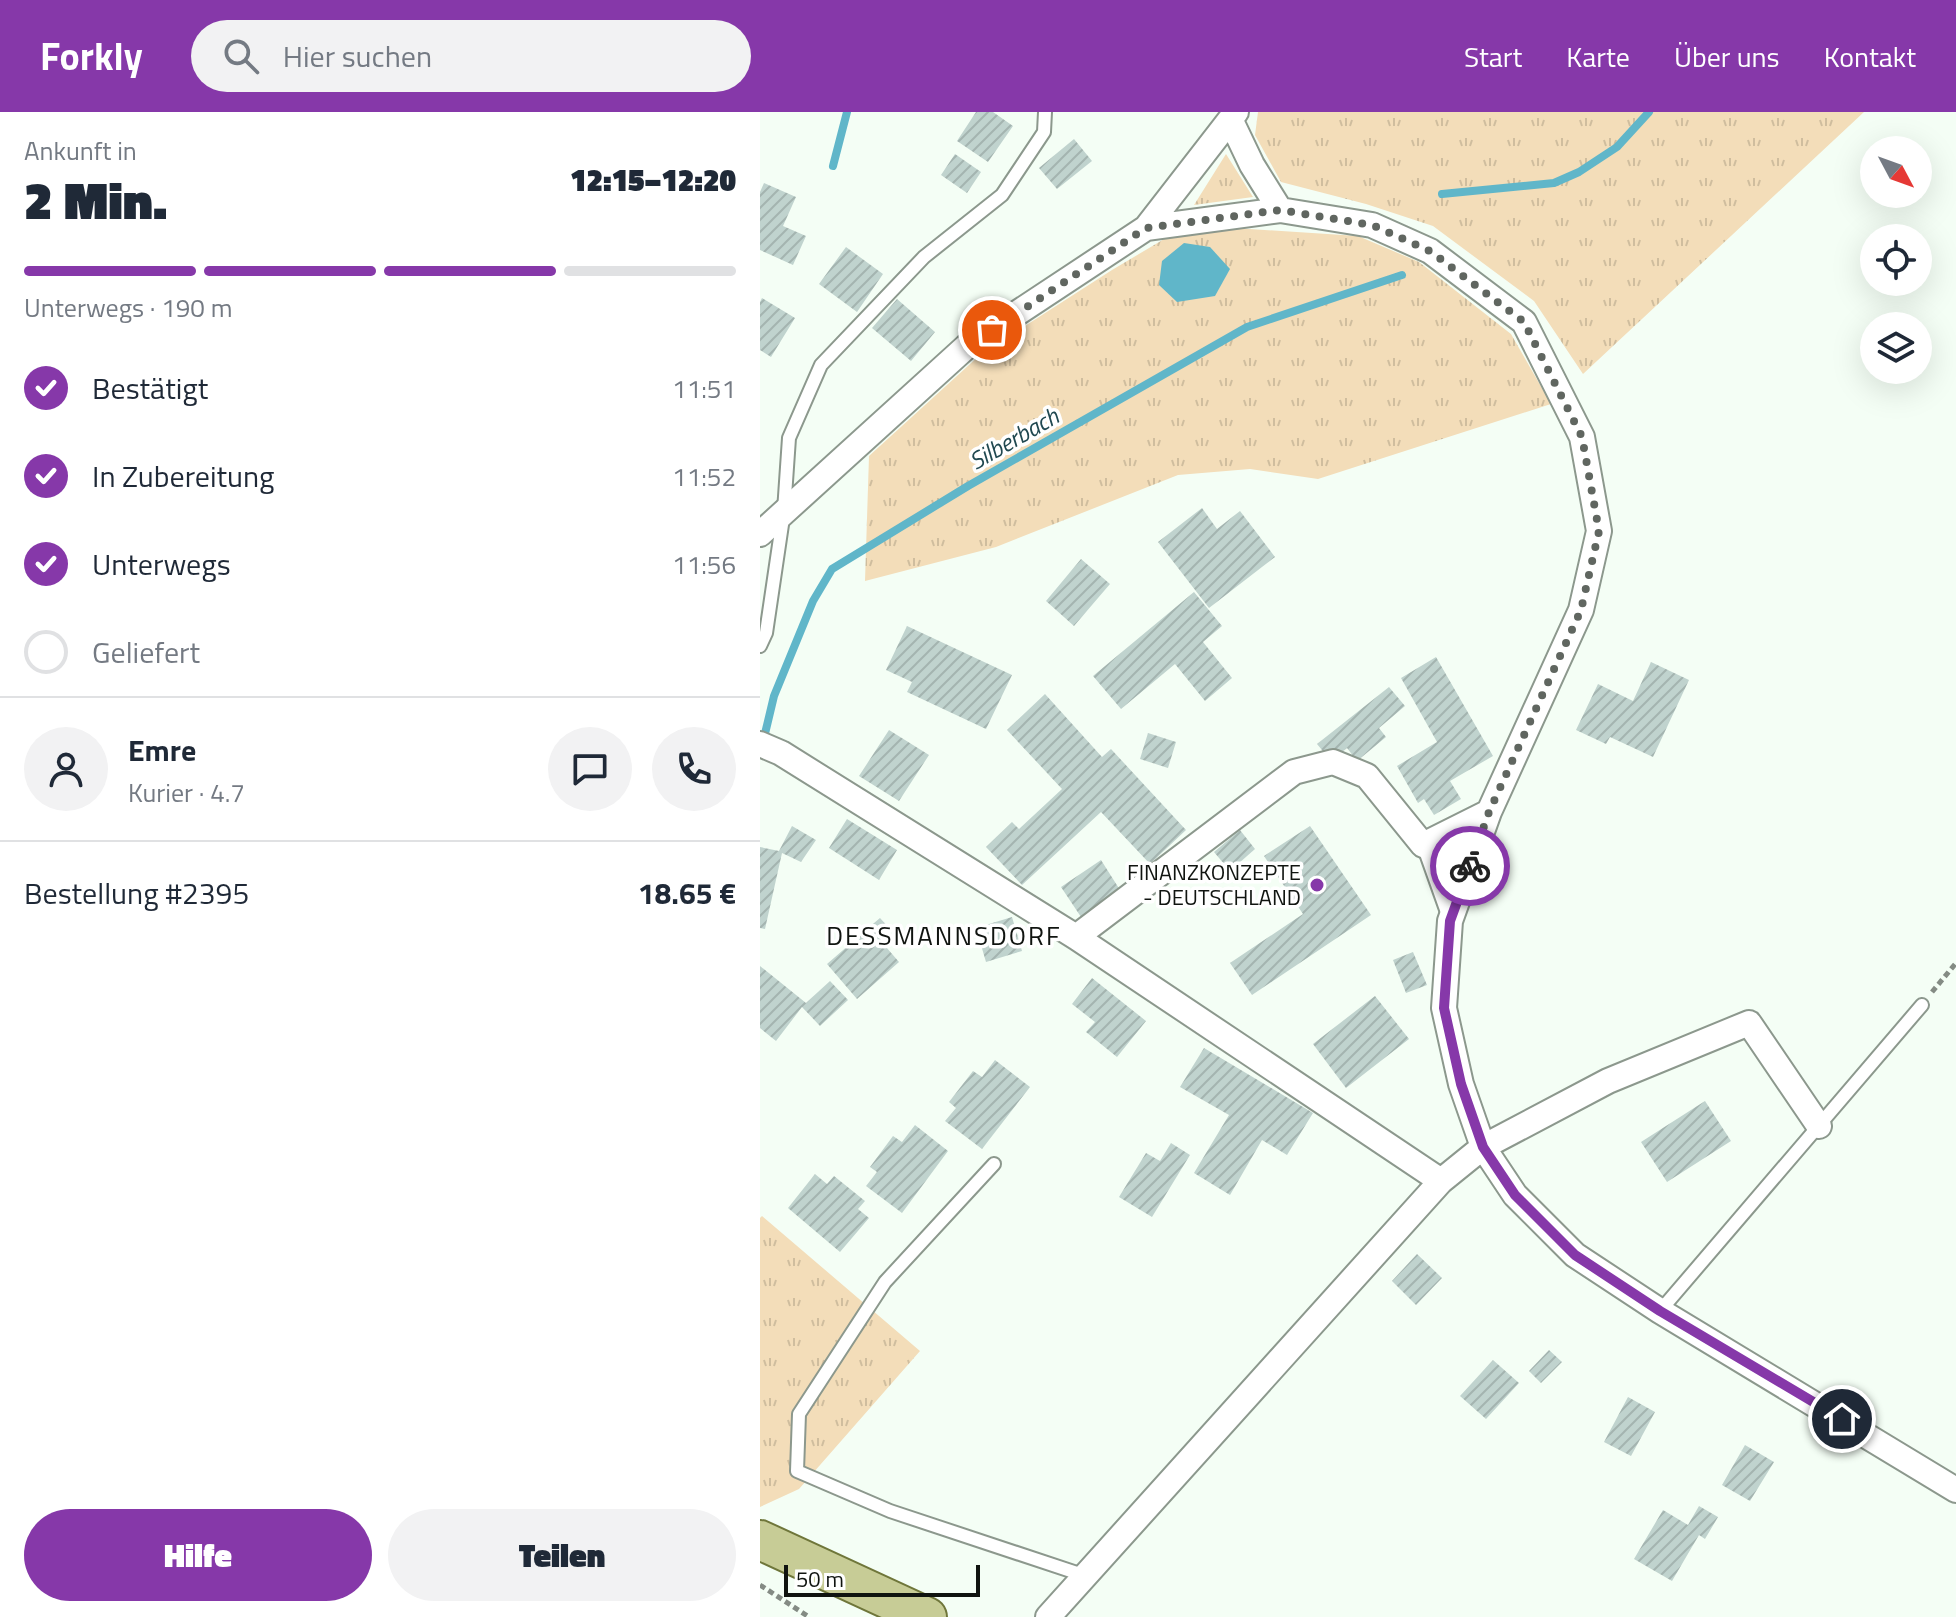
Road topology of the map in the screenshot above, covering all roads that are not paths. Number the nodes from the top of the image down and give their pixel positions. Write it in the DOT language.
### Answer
graph roads {
  1 [pos="1045,112"];
  2 [pos="1234,116"];
  3 [pos="1280,210"];
  4 [pos="1146,228"];
  5 [pos="784,511"];
  6 [pos="760,534"];
  7 [pos="760,646"];
  8 [pos="770,748"];
  9 [pos="1489,812"];
  10 [pos="1423,845"];
  11 [pos="1450,921"];
  12 [pos="1076,937"];
  13 [pos="1922,1005"];
  14 [pos="1819,1126"];
  15 [pos="1483,1147"];
  16 [pos="994,1164"];
  17 [pos="1441,1181"];
  18 [pos="1660,1311"];
  19 [pos="1956,1490"];
  20 [pos="760,1540"];
  21 [pos="1086,1576"];
  22 [pos="1050,1615"];
  23 [pos="927,1617"];
  1 -- 5 [label="lane"];
  2 -- 3 [label="street"];
  2 -- 4 [label="street"];
  3 -- 4 [label="street"];
  3 -- 9 [label="street"];
  4 -- 5 [label="street"];
  5 -- 6 [label="street"];
  5 -- 7 [label="lane"];
  8 -- 12 [label="street"];
  9 -- 10 [label="street"];
  9 -- 11 [label="street"];
  10 -- 11 [label="lane"];
  10 -- 12 [label="street"];
  11 -- 15 [label="street"];
  12 -- 17 [label="street"];
  13 -- 14 [label="lane"];
  14 -- 15 [label="street"];
  14 -- 18 [label="lane"];
  15 -- 17 [label="street"];
  15 -- 18 [label="street"];
  16 -- 21 [label="lane"];
  17 -- 21 [label="street"];
  18 -- 19 [label="street"];
  20 -- 23 [label="main road"];
  21 -- 22 [label="street"];
}
